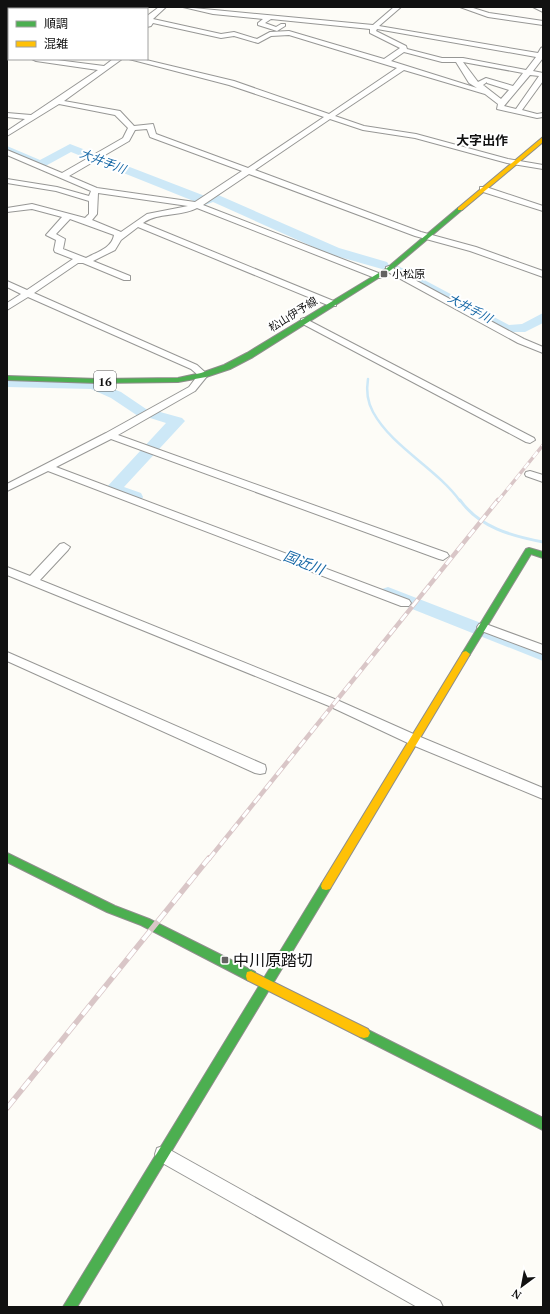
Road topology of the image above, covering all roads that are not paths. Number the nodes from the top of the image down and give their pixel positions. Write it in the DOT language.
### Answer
graph roads {
  1 [pos="163,7"];
  2 [pos="186,7"];
  3 [pos="398,7"];
  4 [pos="463,7"];
  5 [pos="536,7"];
  6 [pos="242,10"];
  7 [pos="543,10"];
  8 [pos="271,16"];
  9 [pos="292,18"];
  10 [pos="302,20"];
  11 [pos="149,21"];
  12 [pos="543,23"];
  13 [pos="296,25"];
  14 [pos="375,27"];
  15 [pos="418,34"];
  16 [pos="450,40"];
  17 [pos="454,46"];
  18 [pos="404,49"];
  19 [pos="542,53"];
  20 [pos="460,58"];
  21 [pos="47,60"];
  22 [pos="87,60"];
  23 [pos="117,60"];
  24 [pos="137,60"];
  25 [pos="58,61"];
  26 [pos="385,62"];
  27 [pos="80,66"];
  28 [pos="106,68"];
  29 [pos="404,68"];
  30 [pos="528,72"];
  31 [pos="543,75"];
  32 [pos="478,85"];
  33 [pos="515,89"];
  34 [pos="486,92"];
  35 [pos="58,102"];
  36 [pos="502,103"];
  37 [pos="518,111"];
  38 [pos="7,114"];
  39 [pos="543,115"];
  40 [pos="330,117"];
  41 [pos="34,118"];
  42 [pos="132,128"];
  43 [pos="7,134"];
  44 [pos="542,141"];
  45 [pos="7,152"];
  46 [pos="516,162"];
  47 [pos="543,167"];
  48 [pos="249,171"];
  49 [pos="63,176"];
  50 [pos="7,181"];
  51 [pos="95,190"];
  52 [pos="483,190"];
  53 [pos="93,200"];
  54 [pos="197,205"];
  55 [pos="543,209"];
  56 [pos="7,210"];
  57 [pos="68,216"];
  58 [pos="87,221"];
  59 [pos="137,224"];
  60 [pos="428,236"];
  61 [pos="118,238"];
  62 [pos="84,260"];
  63 [pos="389,269"];
  64 [pos="543,274"];
  65 [pos="378,276"];
  66 [pos="127,278"];
  67 [pos="7,284"];
  68 [pos="28,293"];
  69 [pos="333,304"];
  70 [pos="7,306"];
  71 [pos="304,321"];
  72 [pos="543,350"];
  73 [pos="203,375"];
  74 [pos="7,378"];
  75 [pos="178,380"];
  76 [pos="183,393"];
  77 [pos="110,435"];
  78 [pos="530,440"];
  79 [pos="46,467"];
  80 [pos="530,474"];
  81 [pos="543,479"];
  82 [pos="10,483"];
  83 [pos="64,547"];
  84 [pos="543,555"];
  85 [pos="443,556"];
  86 [pos="7,570"];
  87 [pos="32,581"];
  88 [pos="405,603"];
  89 [pos="483,627"];
  90 [pos="543,650"];
  91 [pos="7,656"];
  92 [pos="414,740"];
  93 [pos="260,769"];
  94 [pos="543,794"];
  95 [pos="7,857"];
  96 [pos="266,984"];
  97 [pos="543,1124"];
  98 [pos="163,1154"];
  99 [pos="70,1307"];
  100 [pos="434,1307"];
  1 -- 11 [label="street"];
  2 -- 6 [label="street"];
  3 -- 14 [label="street"];
  4 -- 12 [label="street"];
  5 -- 7 [label="street"];
  6 -- 8 [label="street"];
  8 -- 9 [label="street"];
  8 -- 9 [label="street"];
  9 -- 10 [label="street"];
  10 -- 13 [label="street"];
  10 -- 14 [label="street"];
  11 -- 26 [label="street"];
  14 -- 15 [label="street"];
  14 -- 18 [label="street"];
  15 -- 16 [label="street"];
  15 -- 18 [label="street"];
  16 -- 17 [label="street"];
  16 -- 19 [label="street"];
  18 -- 20 [label="street"];
  18 -- 26 [label="street"];
  19 -- 30 [label="street"];
  20 -- 30 [label="street"];
  20 -- 32 [label="street"];
  21 -- 25 [label="street"];
  22 -- 27 [label="street"];
  23 -- 28 [label="street"];
  24 -- 40 [label="street"];
  25 -- 27 [label="street"];
  26 -- 29 [label="street"];
  27 -- 28 [label="street"];
  28 -- 35 [label="street"];
  29 -- 34 [label="street"];
  29 -- 40 [label="street"];
  30 -- 31 [label="street"];
  30 -- 33 [label="street"];
  31 -- 37 [label="street"];
  32 -- 33 [label="street"];
  32 -- 34 [label="street"];
  33 -- 36 [label="street"];
  34 -- 36 [label="street"];
  35 -- 41 [label="street"];
  35 -- 42 [label="street"];
  36 -- 37 [label="street"];
  37 -- 39 [label="street"];
  38 -- 41 [label="street"];
  40 -- 46 [label="street"];
  40 -- 48 [label="street"];
  41 -- 43 [label="street"];
  42 -- 48 [label="street"];
  42 -- 49 [label="street"];
  44 -- 46 [label="street, 松山伊予線 / 16"];
  45 -- 49 [label="street"];
  46 -- 47 [label="street"];
  46 -- 52 [label="street, 松山伊予線 / 16"];
  48 -- 54 [label="street"];
  48 -- 60 [label="street"];
  49 -- 51 [label="street"];
  50 -- 53 [label="street"];
  51 -- 53 [label="street"];
  51 -- 54 [label="street"];
  52 -- 55 [label="street"];
  52 -- 60 [label="street, 松山伊予線 / 16"];
  53 -- 58 [label="street"];
  54 -- 59 [label="street"];
  54 -- 65 [label="street"];
  56 -- 57 [label="street"];
  57 -- 58 [label="street"];
  57 -- 62 [label="street"];
  58 -- 61 [label="street"];
  59 -- 61 [label="street"];
  59 -- 69 [label="street"];
  60 -- 63 [label="street, 松山伊予線 / 16"];
  60 -- 64 [label="street"];
  61 -- 62 [label="street"];
  62 -- 66 [label="street"];
  62 -- 68 [label="street"];
  63 -- 65 [label="street, 松山伊予線 / 16"];
  63 -- 72 [label="street"];
  65 -- 69 [label="street, 松山伊予線 / 16"];
  67 -- 68 [label="street"];
  68 -- 70 [label="street"];
  68 -- 73 [label="street"];
  69 -- 71 [label="street, 松山伊予線 / 16"];
  71 -- 73 [label="street, 松山伊予線 / 16"];
  71 -- 78 [label="street"];
  73 -- 75 [label="street, 松山伊予線 / 16"];
  73 -- 76 [label="street"];
  74 -- 75 [label="street, 松山伊予線 / 16"];
  75 -- 76 [label="street"];
  76 -- 77 [label="street"];
  77 -- 79 [label="street"];
  77 -- 85 [label="street"];
  79 -- 82 [label="street"];
  79 -- 88 [label="street"];
  80 -- 81 [label="street"];
  83 -- 87 [label="street"];
  84 -- 89 [label="street"];
  86 -- 87 [label="street"];
  87 -- 92 [label="street"];
  89 -- 90 [label="street"];
  89 -- 92 [label="street"];
  91 -- 93 [label="street"];
  92 -- 94 [label="street"];
  92 -- 96 [label="street"];
  95 -- 96 [label="street"];
  96 -- 97 [label="street"];
  96 -- 98 [label="street"];
  98 -- 99 [label="street"];
  98 -- 100 [label="street"];
}
